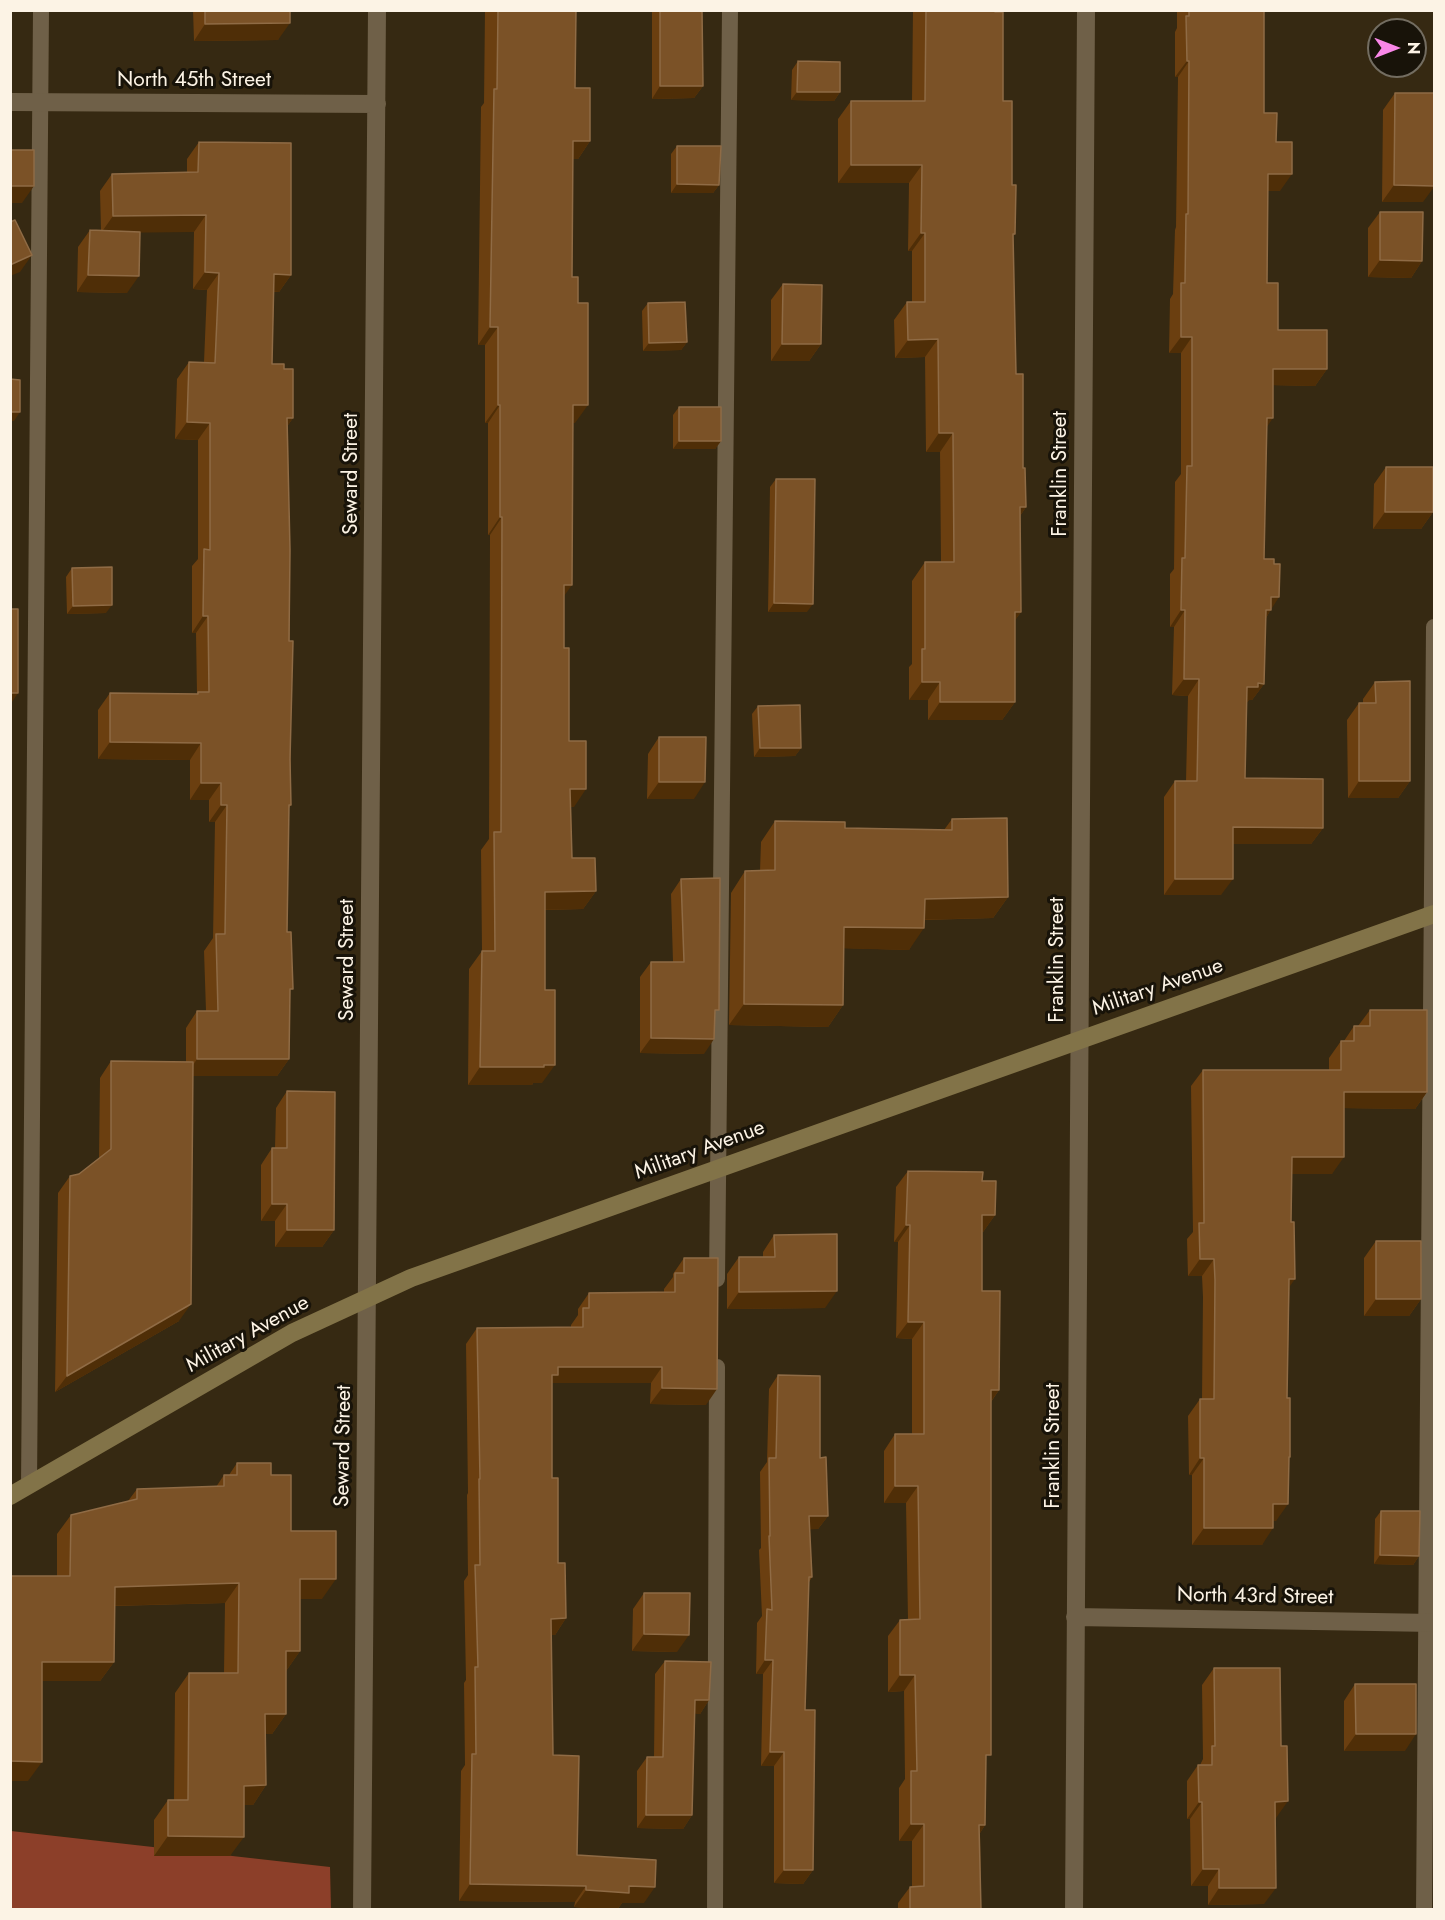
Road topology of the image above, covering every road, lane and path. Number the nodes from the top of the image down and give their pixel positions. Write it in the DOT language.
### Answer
graph roads {
  1 [pos="41,10"];
  2 [pos="377,10"];
  3 [pos="730,10"];
  4 [pos="1086,10"];
  5 [pos="10,102"];
  6 [pos="41,102"];
  7 [pos="377,104"];
  8 [pos="1434,627"];
  9 [pos="1434,914"];
  10 [pos="1080,1039"];
  11 [pos="717,1169"];
  12 [pos="368,1298"];
  13 [pos="717,1300"];
  14 [pos="717,1348"];
  15 [pos="29,1485"];
  16 [pos="10,1496"];
  17 [pos="1075,1617"];
  18 [pos="1431,1623"];
  19 [pos="362,1910"];
  20 [pos="716,1910"];
  21 [pos="1074,1910"];
  22 [pos="1424,1910"];
  1 -- 6 [label="lane"];
  2 -- 7 [label="street, Seward Street"];
  3 -- 11 [label="lane"];
  4 -- 10 [label="street, Franklin Street"];
  5 -- 6 [label="street, North 45th Street"];
  6 -- 7 [label="street, North 45th Street"];
  6 -- 15 [label="lane"];
  7 -- 12 [label="street, Seward Street"];
  8 -- 9 [label="lane"];
  9 -- 10 [label="street, Military Avenue"];
  9 -- 18 [label="lane"];
  10 -- 11 [label="street, Military Avenue"];
  10 -- 17 [label="street, Franklin Street"];
  11 -- 12 [label="street, Military Avenue"];
  11 -- 13 [label="lane"];
  12 -- 15 [label="street, Military Avenue"];
  12 -- 19 [label="street, Seward Street"];
  14 -- 20 [label="lane"];
  15 -- 16 [label="street, Military Avenue"];
  17 -- 18 [label="street, North 43rd Street"];
  17 -- 21 [label="street, Franklin Street"];
  18 -- 22 [label="lane"];
}
